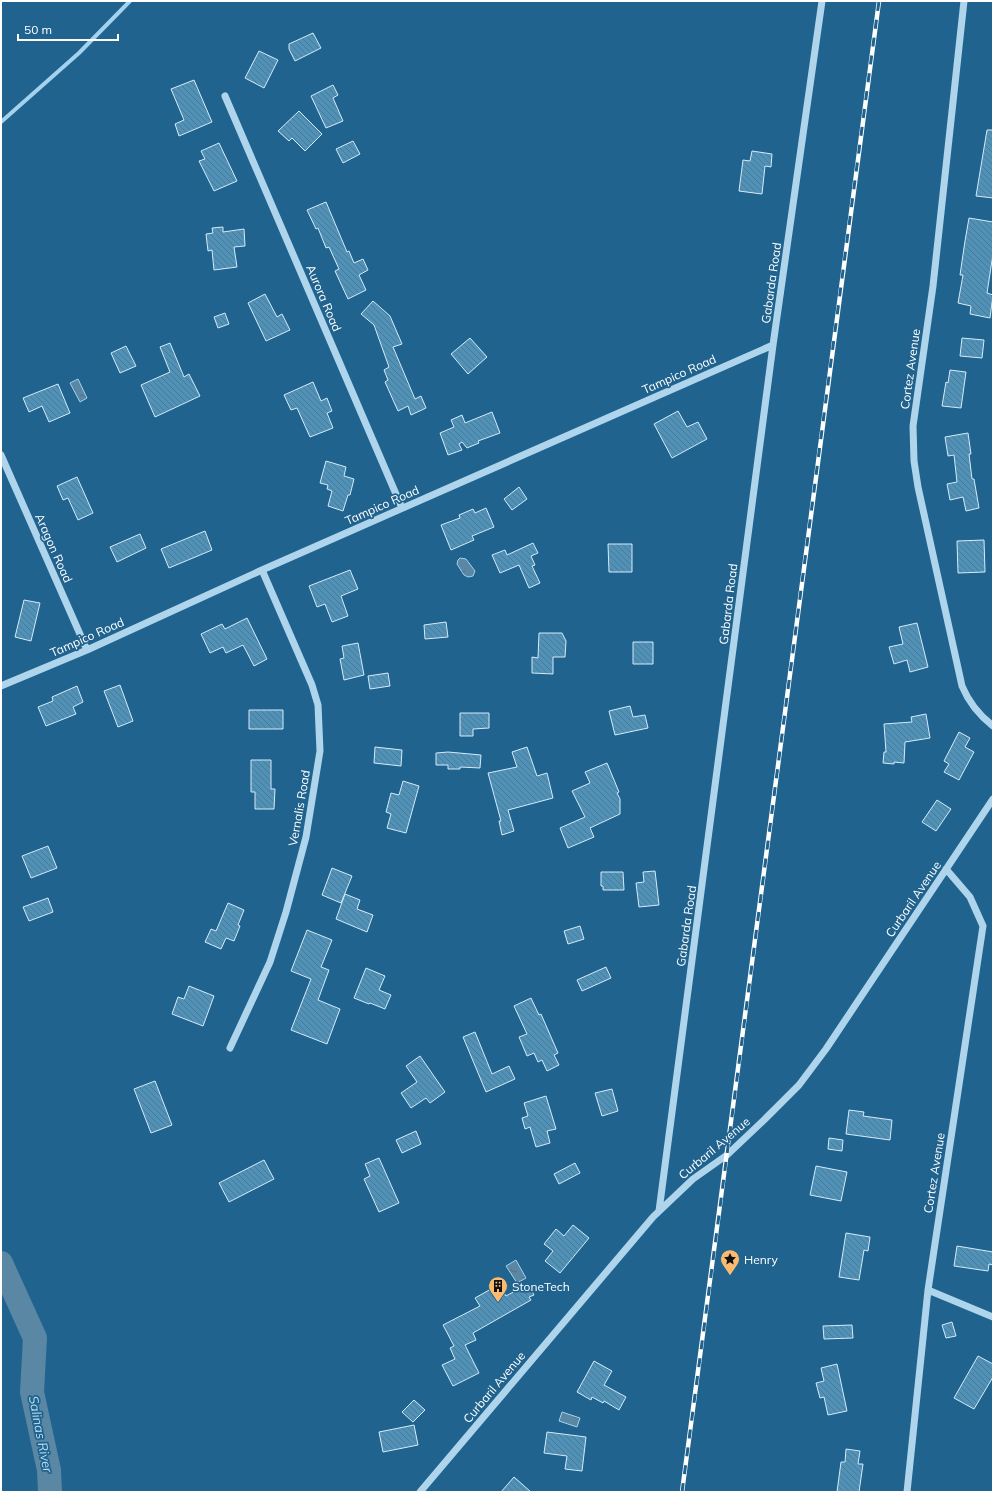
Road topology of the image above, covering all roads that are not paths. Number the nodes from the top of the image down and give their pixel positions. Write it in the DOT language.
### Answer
graph roads {
  1 [pos="822,1"];
  2 [pos="964,1"];
  3 [pos="225,96"];
  4 [pos="773,345"];
  5 [pos="1,455"];
  6 [pos="402,508"];
  7 [pos="262,570"];
  8 [pos="87,650"];
  9 [pos="1,686"];
  10 [pos="993,726"];
  11 [pos="993,799"];
  12 [pos="946,869"];
  13 [pos="230,1048"];
  14 [pos="659,1211"];
  15 [pos="928,1290"];
  16 [pos="993,1317"];
  17 [pos="420,1492"];
  18 [pos="907,1492"];
  1 -- 4 [label="street, Gabarda Road"];
  2 -- 10 [label="street, Cortez Avenue"];
  3 -- 6 [label="street, Aurora Road"];
  4 -- 6 [label="street, Tampico Road"];
  4 -- 14 [label="street, Gabarda Road"];
  5 -- 8 [label="street, Aragon Road"];
  6 -- 7 [label="street, Tampico Road"];
  7 -- 8 [label="street, Tampico Road"];
  7 -- 13 [label="street, Vernalis Road"];
  8 -- 9 [label="street, Tampico Road"];
  11 -- 12 [label="street, Curbaril Avenue"];
  12 -- 14 [label="street, Curbaril Avenue"];
  12 -- 15 [label="street, Cortez Avenue"];
  14 -- 17 [label="street, Curbaril Avenue"];
  15 -- 16 [label="street"];
  15 -- 18 [label="street, Cortez Avenue"];
}
